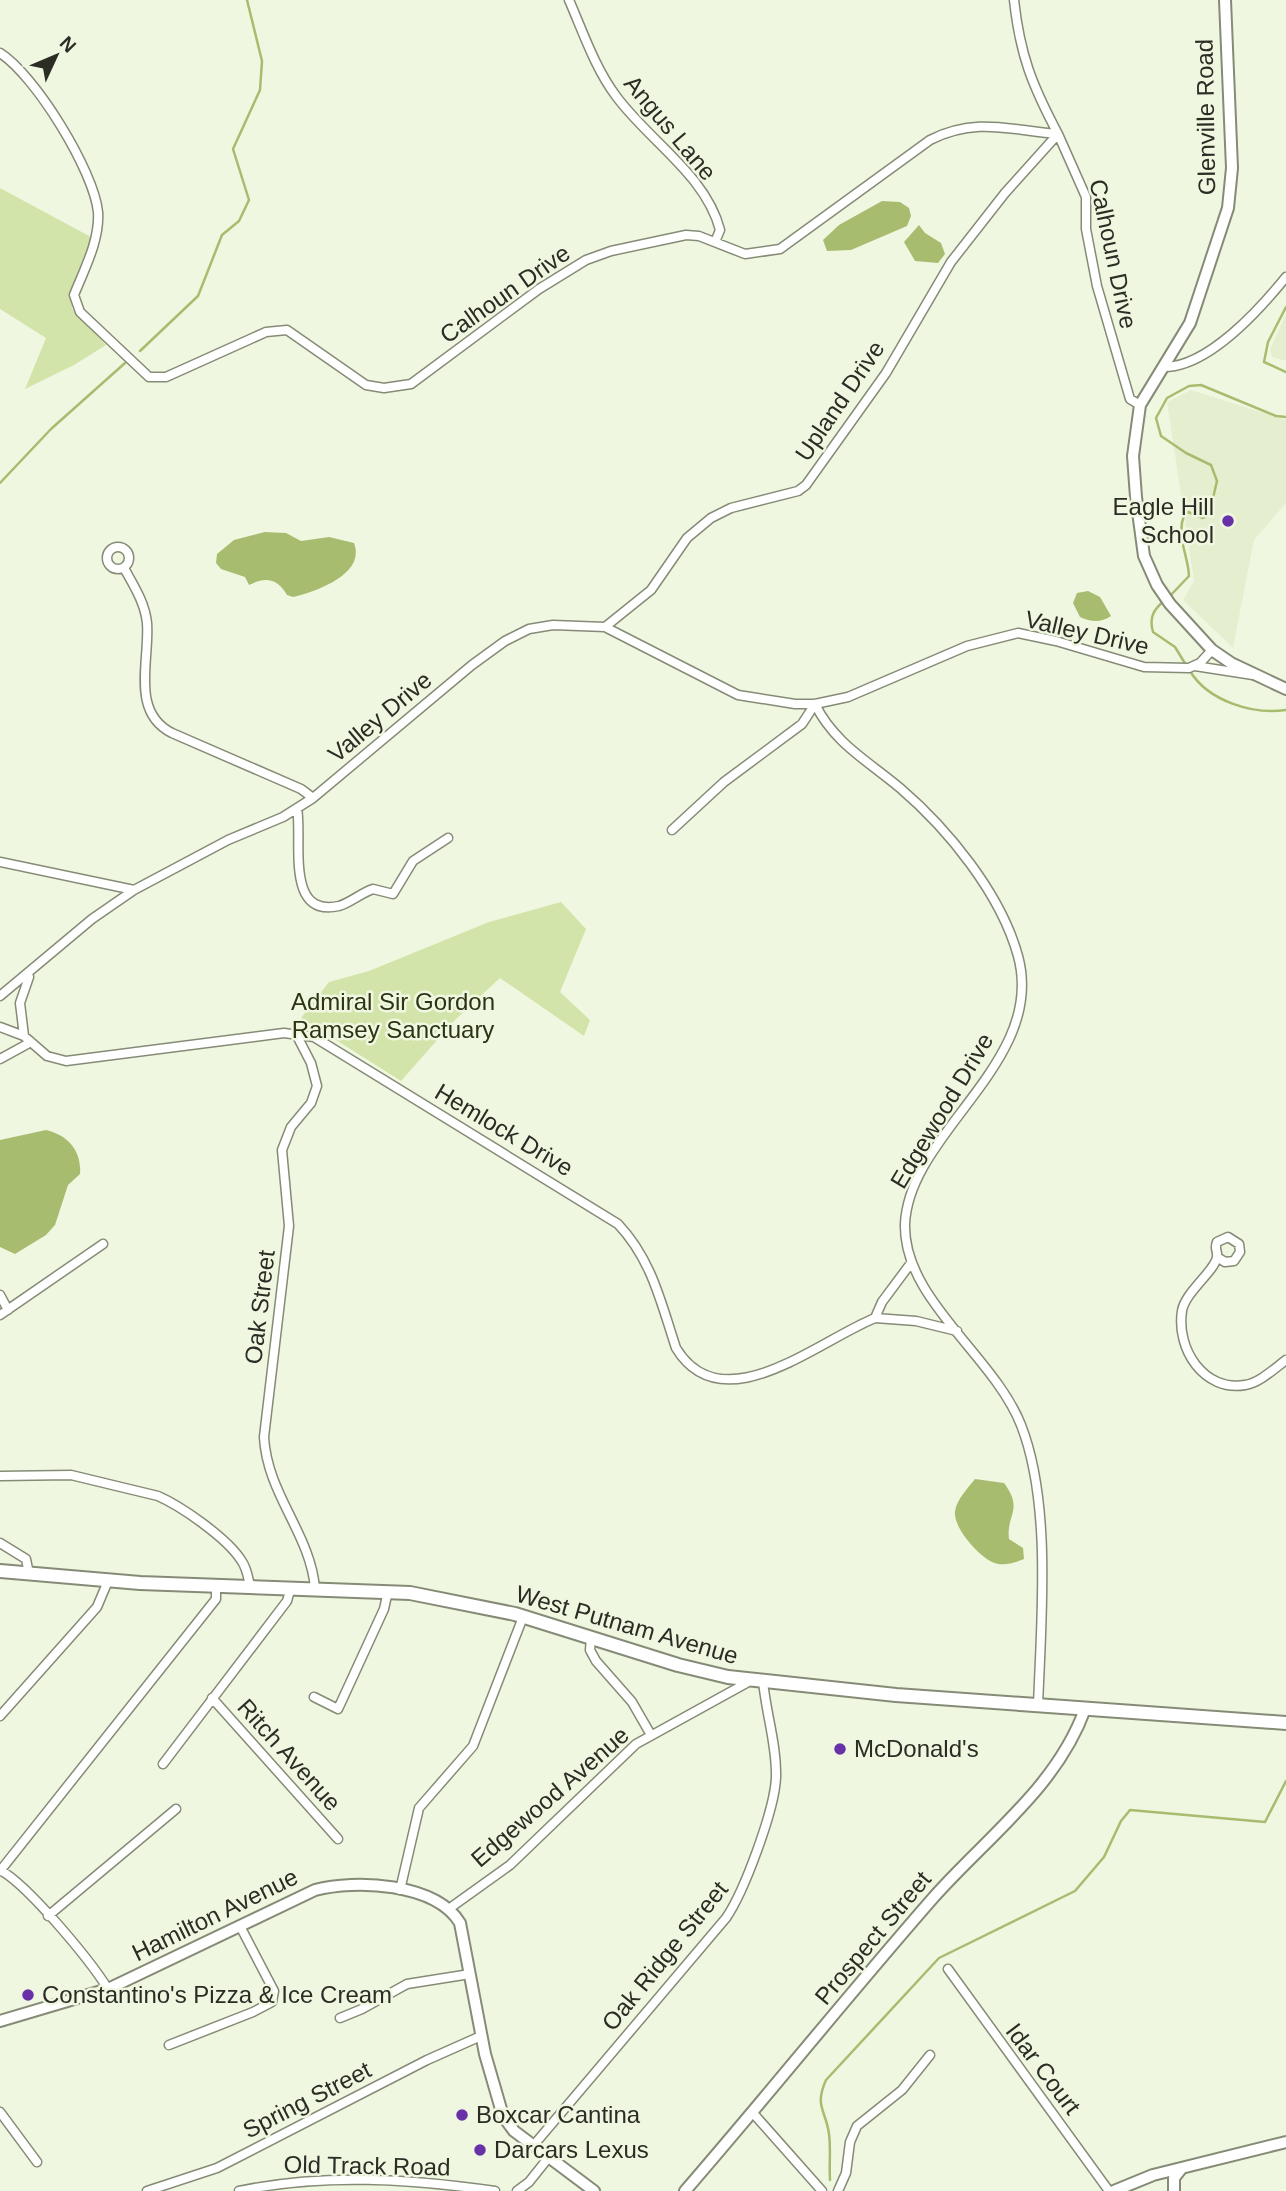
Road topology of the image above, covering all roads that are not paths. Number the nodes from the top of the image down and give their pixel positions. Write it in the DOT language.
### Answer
graph roads {
  1 [pos="569,0"];
  2 [pos="1014,0"];
  3 [pos="1225,0"];
  4 [pos="0,53"];
  5 [pos="1058,134"];
  6 [pos="715,242"];
  7 [pos="1286,277"];
  8 [pos="1164,367"];
  9 [pos="1140,405"];
  10 [pos="124,568"];
  11 [pos="605,627"];
  12 [pos="1212,650"];
  13 [pos="1188,668"];
  14 [pos="1253,675"];
  15 [pos="1286,689"];
  16 [pos="815,704"];
  17 [pos="313,798"];
  18 [pos="297,808"];
  19 [pos="672,830"];
  20 [pos="448,838"];
  21 [pos="0,862"];
  22 [pos="134,890"];
  23 [pos="30,974"];
  24 [pos="0,996"];
  25 [pos="0,1027"];
  26 [pos="296,1034"];
  27 [pos="27,1039"];
  28 [pos="0,1059"];
  29 [pos="103,1244"];
  30 [pos="1217,1257"];
  31 [pos="911,1263"];
  32 [pos="0,1295"];
  33 [pos="8,1310"];
  34 [pos="0,1315"];
  35 [pos="876,1318"];
  36 [pos="957,1331"];
  37 [pos="1286,1360"];
  38 [pos="0,1476"];
  39 [pos="0,1544"];
  40 [pos="0,1571"];
  41 [pos="29,1574"];
  42 [pos="108,1581"];
  43 [pos="216,1585"];
  44 [pos="250,1586"];
  45 [pos="291,1587"];
  46 [pos="315,1588"];
  47 [pos="388,1591"];
  48 [pos="523,1617"];
  49 [pos="591,1638"];
  50 [pos="757,1681"];
  51 [pos="314,1697"];
  52 [pos="212,1698"];
  53 [pos="1038,1706"];
  54 [pos="1085,1709"];
  55 [pos="0,1716"];
  56 [pos="1286,1723"];
  57 [pos="651,1735"];
  58 [pos="163,1764"];
  59 [pos="176,1809"];
  60 [pos="338,1839"];
  61 [pos="0,1871"];
  62 [pos="400,1890"];
  63 [pos="450,1908"];
  64 [pos="48,1916"];
  65 [pos="240,1926"];
  66 [pos="948,1969"];
  67 [pos="470,1974"];
  68 [pos="108,1989"];
  69 [pos="340,2018"];
  70 [pos="0,2021"];
  71 [pos="481,2036"];
  72 [pos="169,2045"];
  73 [pos="930,2055"];
  74 [pos="0,2112"];
  75 [pos="753,2113"];
  76 [pos="1286,2142"];
  77 [pos="533,2146"];
  78 [pos="549,2157"];
  79 [pos="37,2162"];
  80 [pos="1182,2168"];
  81 [pos="147,2191"];
  82 [pos="239,2191"];
  83 [pos="495,2191"];
  84 [pos="517,2191"];
  85 [pos="594,2191"];
  86 [pos="685,2191"];
  87 [pos="822,2191"];
  88 [pos="838,2191"];
  89 [pos="1112,2191"];
  90 [pos="1174,2191"];
  1 -- 6 [label="street, Angus Lane"];
  2 -- 5 [label="street"];
  3 -- 8 [label="main road, Glenville Road"];
  4 -- 6 [label="street, Calhoun Drive"];
  5 -- 6 [label="street, Calhoun Drive"];
  5 -- 9 [label="street, Calhoun Drive"];
  5 -- 11 [label="street, Upland Drive"];
  7 -- 8 [label="street"];
  8 -- 9 [label="main road, Glenville Road"];
  9 -- 12 [label="main road, Glenville Road"];
  10 -- 17 [label="street"];
  11 -- 16 [label="street, Valley Drive"];
  11 -- 17 [label="street, Valley Drive"];
  12 -- 13 [label="street"];
  12 -- 14 [label="main road, Glenville Road"];
  13 -- 14 [label="street, Valley Drive"];
  13 -- 16 [label="street, Valley Drive"];
  14 -- 15 [label="main road, Glenville Road"];
  16 -- 19 [label="street"];
  16 -- 31 [label="street, Edgewood Drive"];
  17 -- 18 [label="street, Valley Drive"];
  18 -- 20 [label="street"];
  18 -- 22 [label="street, Valley Drive"];
  21 -- 22 [label="street"];
  22 -- 23 [label="street, Valley Drive"];
  23 -- 24 [label="street, Valley Drive"];
  23 -- 27 [label="street"];
  25 -- 27 [label="street, Hemlock Drive"];
  26 -- 27 [label="street, Hemlock Drive"];
  26 -- 35 [label="street, Hemlock Drive"];
  26 -- 46 [label="street, Oak Street"];
  27 -- 28 [label="street"];
  29 -- 33 [label="street"];
  30 -- 37 [label="street"];
  31 -- 35 [label="street"];
  31 -- 36 [label="street, Edgewood Drive"];
  32 -- 33 [label="street"];
  33 -- 34 [label="street"];
  35 -- 36 [label="street"];
  36 -- 53 [label="street, Edgewood Drive"];
  38 -- 44 [label="street"];
  39 -- 41 [label="street"];
  40 -- 41 [label="main road, West Putnam Avenue"];
  41 -- 42 [label="main road, West Putnam Avenue"];
  42 -- 43 [label="main road, West Putnam Avenue"];
  42 -- 55 [label="street"];
  43 -- 44 [label="main road, West Putnam Avenue"];
  43 -- 61 [label="street"];
  44 -- 45 [label="main road, West Putnam Avenue"];
  45 -- 46 [label="main road, West Putnam Avenue"];
  45 -- 52 [label="street"];
  46 -- 47 [label="main road, West Putnam Avenue"];
  47 -- 48 [label="main road, West Putnam Avenue"];
  47 -- 51 [label="street"];
  48 -- 49 [label="main road, West Putnam Avenue"];
  48 -- 62 [label="street"];
  49 -- 50 [label="main road, West Putnam Avenue"];
  49 -- 57 [label="street"];
  50 -- 53 [label="main road, West Putnam Avenue"];
  50 -- 57 [label="street, Edgewood Avenue"];
  50 -- 77 [label="street, Oak Ridge Street"];
  52 -- 58 [label="street"];
  52 -- 60 [label="street, Ritch Avenue"];
  53 -- 54 [label="main road, West Putnam Avenue"];
  54 -- 56 [label="main road, West Putnam Avenue"];
  54 -- 75 [label="main road, Prospect Street"];
  57 -- 63 [label="street, Edgewood Avenue"];
  59 -- 64 [label="street"];
  61 -- 64 [label="street"];
  62 -- 63 [label="main road, Hamilton Avenue"];
  62 -- 65 [label="main road, Hamilton Avenue"];
  63 -- 67 [label="main road"];
  64 -- 68 [label="street"];
  65 -- 68 [label="main road, Hamilton Avenue"];
  65 -- 72 [label="street"];
  66 -- 89 [label="street, Idar Court"];
  67 -- 69 [label="street"];
  67 -- 71 [label="main road"];
  68 -- 70 [label="main road, Hamilton Avenue"];
  71 -- 77 [label="main road"];
  71 -- 81 [label="street, Spring Street"];
  73 -- 88 [label="street"];
  74 -- 79 [label="street"];
  75 -- 86 [label="main road, Prospect Street"];
  75 -- 87 [label="street"];
  76 -- 80 [label="main road"];
  77 -- 78 [label="main road"];
  78 -- 84 [label="street"];
  78 -- 85 [label="main road"];
  80 -- 89 [label="main road"];
  80 -- 90 [label="main road"];
  82 -- 83 [label="street, Old Track Road"];
}
